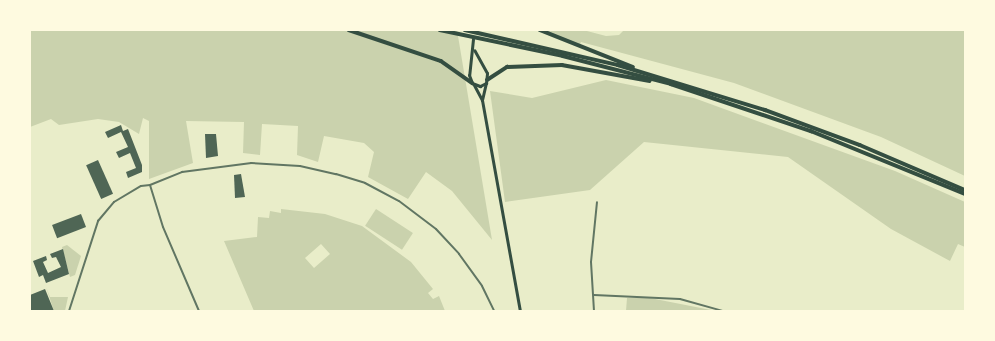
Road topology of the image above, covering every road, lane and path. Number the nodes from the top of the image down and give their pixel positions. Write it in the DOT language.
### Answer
graph roads {
  1 [pos="349,30"];
  2 [pos="440,30"];
  3 [pos="540,30"];
  4 [pos="465,32"];
  5 [pos="473,39"];
  6 [pos="474,50"];
  7 [pos="486,81"];
  8 [pos="671,82"];
  9 [pos="473,84"];
  10 [pos="482,100"];
  11 [pos="150,185"];
  12 [pos="965,190"];
  13 [pos="965,194"];
  14 [pos="597,202"];
  15 [pos="594,295"];
  16 [pos="69,311"];
  17 [pos="199,311"];
  18 [pos="494,311"];
  19 [pos="520,311"];
  20 [pos="594,311"];
  21 [pos="723,311"];
  1 -- 9 [label="highway"];
  2 -- 4 [label="highway"];
  3 -- 8 [label="highway"];
  4 -- 8 [label="highway"];
  5 -- 6 [label="main road"];
  6 -- 7 [label="main road"];
  6 -- 9 [label="main road"];
  7 -- 8 [label="highway"];
  7 -- 9 [label="main road"];
  7 -- 10 [label="main road"];
  8 -- 12 [label="highway"];
  8 -- 13 [label="highway"];
  9 -- 10 [label="main road"];
  10 -- 19 [label="main road"];
  11 -- 16 [label="street"];
  11 -- 17 [label="street"];
  11 -- 18 [label="street"];
  14 -- 15 [label="street"];
  15 -- 20 [label="street"];
  15 -- 21 [label="street"];
}
